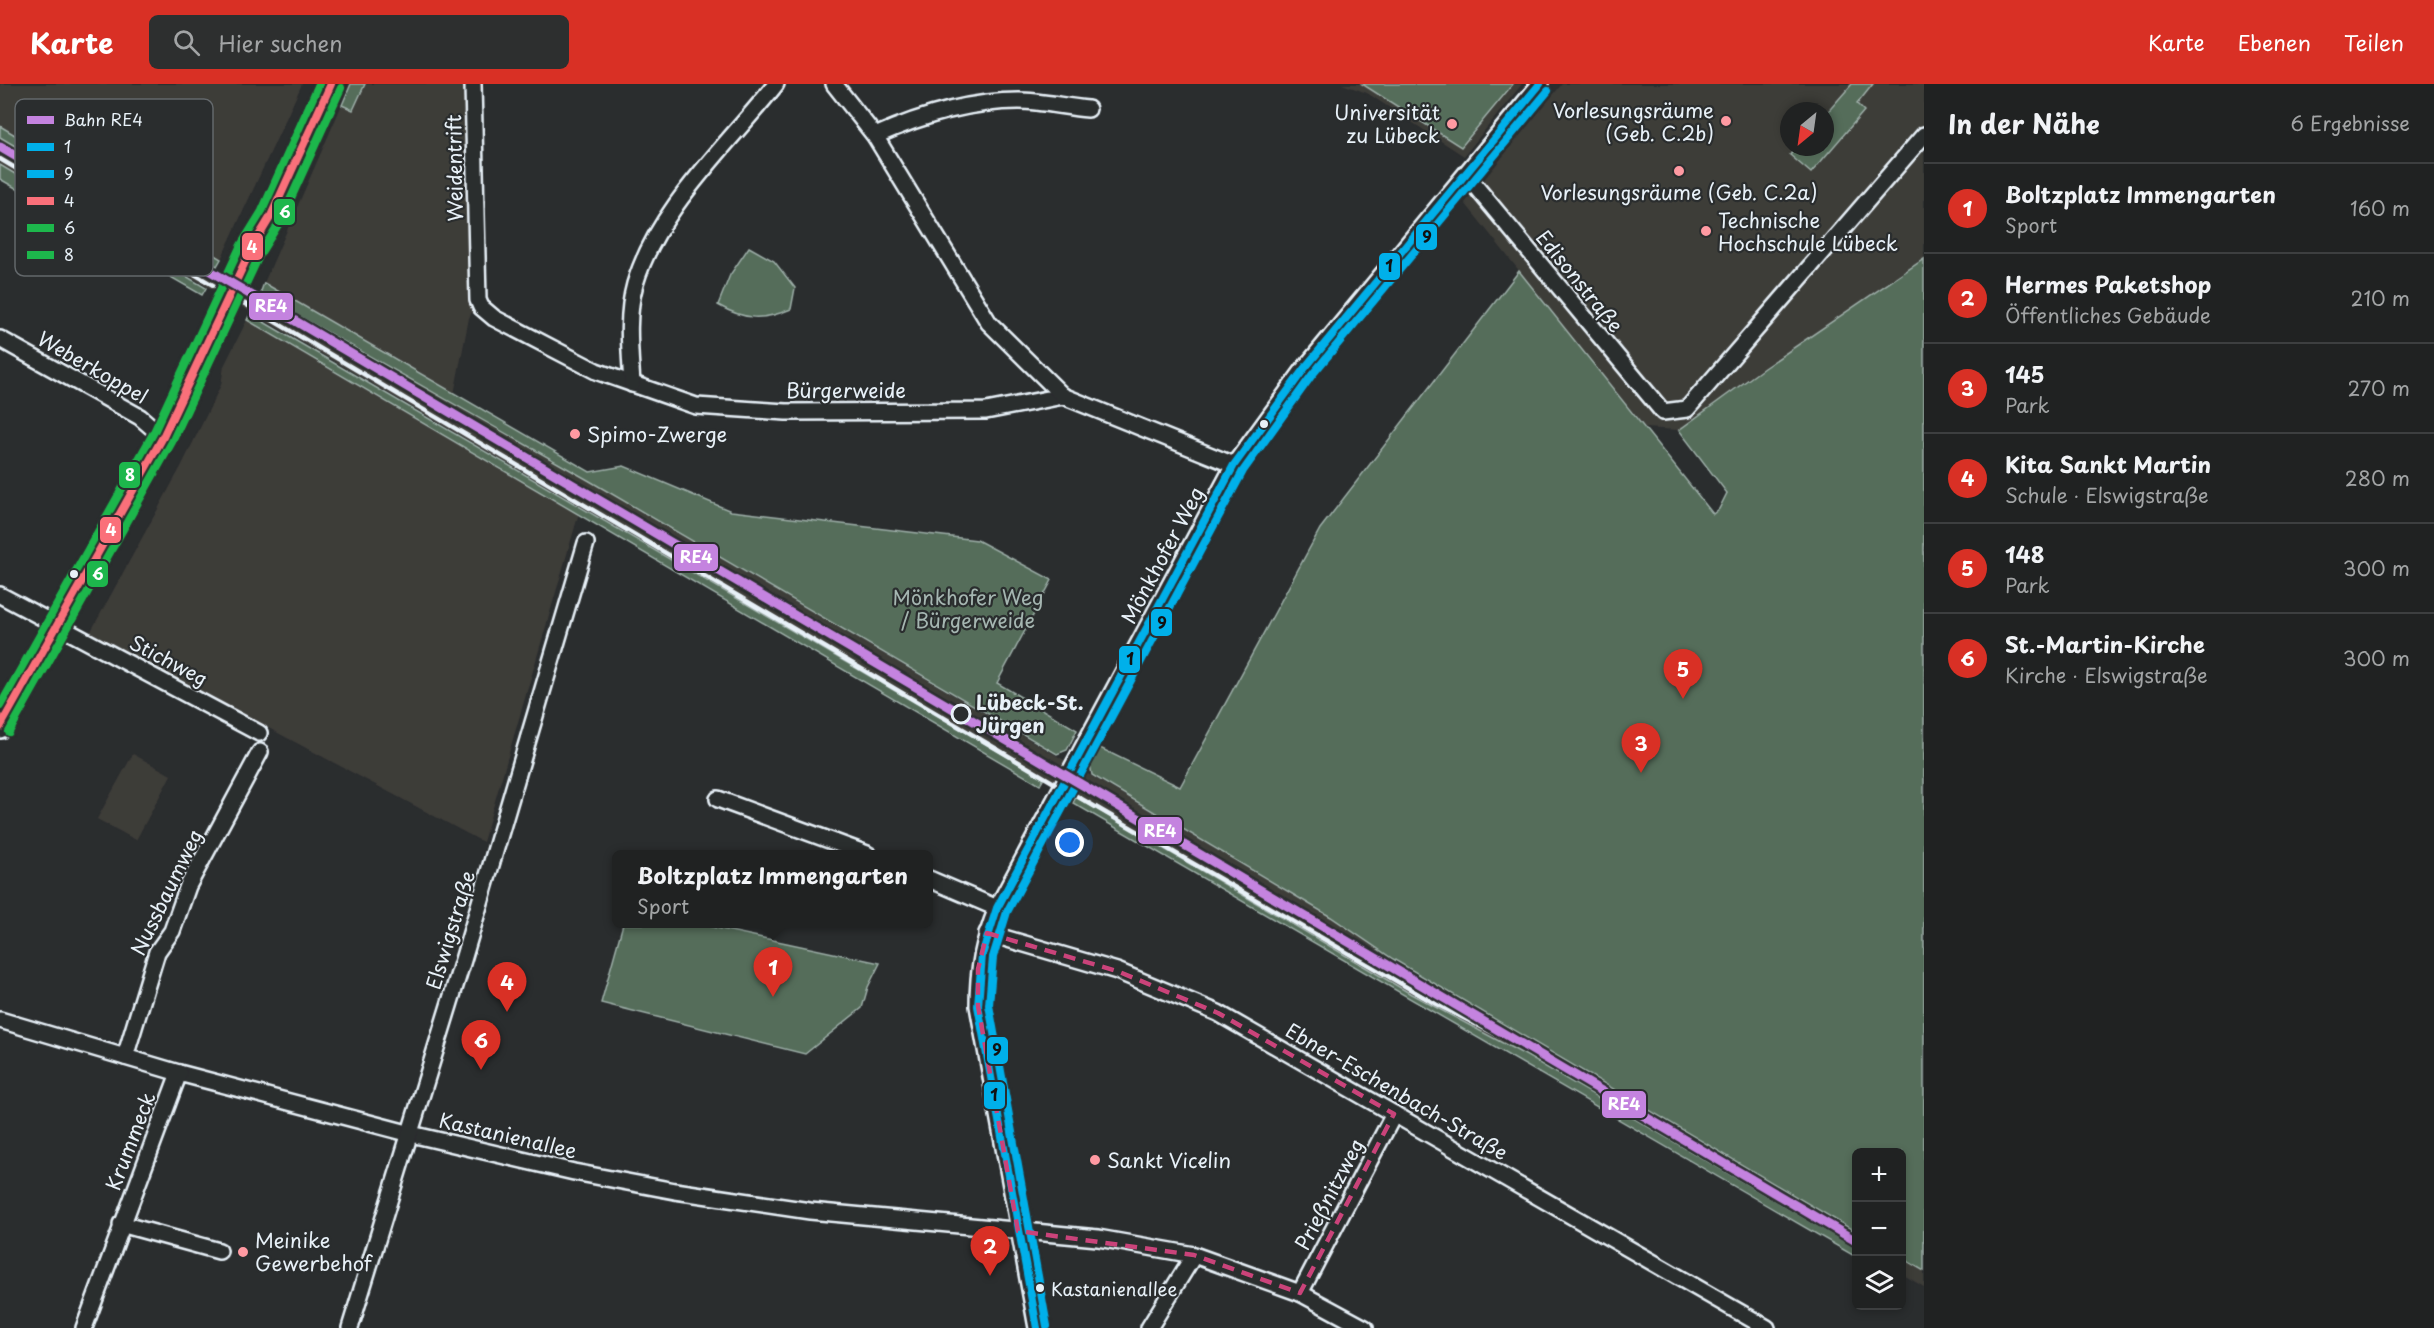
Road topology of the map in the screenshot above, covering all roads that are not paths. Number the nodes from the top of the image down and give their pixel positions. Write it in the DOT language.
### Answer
graph roads {
  1 [pos="316,84"];
  2 [pos="331,84"];
  3 [pos="473,84"];
  4 [pos="776,84"];
  5 [pos="834,84"];
  6 [pos="1540,84"];
  7 [pos="1088,109"];
  8 [pos="1924,135"];
  9 [pos="875,136"];
  10 [pos="1466,175"];
  11 [pos="252,249"];
  12 [pos="477,251"];
  13 [pos="0,339"];
  14 [pos="632,384"];
  15 [pos="1063,396"];
  16 [pos="163,437"];
  17 [pos="1234,465"];
  18 [pos="586,543"];
  19 [pos="0,595"];
  20 [pos="59,625"];
  21 [pos="0,727"];
  22 [pos="259,733"];
  23 [pos="260,752"];
  24 [pos="718,799"];
  25 [pos="854,850"];
  26 [pos="933,881"];
  27 [pos="997,908"];
  28 [pos="987,933"];
  29 [pos="0,1020"];
  30 [pos="125,1057"];
  31 [pos="179,1073"];
  32 [pos="1394,1114"];
  33 [pos="411,1134"];
  34 [pos="122,1224"];
  35 [pos="1018,1231"];
  36 [pos="219,1251"];
  37 [pos="1194,1256"];
  38 [pos="1300,1293"];
  39 [pos="84,1328"];
  40 [pos="350,1328"];
  41 [pos="1037,1328"];
  42 [pos="1149,1328"];
  43 [pos="1365,1328"];
  44 [pos="1767,1328"];
  1 -- 11 [label="main road"];
  2 -- 11 [label="main road"];
  3 -- 12 [label="street, Weidentrift"];
  4 -- 14 [label="street"];
  5 -- 9 [label="street"];
  6 -- 10 [label="street, Mönkhofer Weg"];
  7 -- 9 [label="street"];
  8 -- 10 [label="street, Edisonstraße"];
  9 -- 15 [label="street"];
  10 -- 17 [label="street, Mönkhofer Weg"];
  11 -- 16 [label="main road"];
  12 -- 14 [label="street, Bürgerweide"];
  13 -- 16 [label="street, Weberkoppel"];
  14 -- 15 [label="street, Bürgerweide"];
  15 -- 17 [label="street"];
  16 -- 20 [label="main road"];
  17 -- 27 [label="street, Mönkhofer Weg"];
  18 -- 33 [label="street, Elswigstraße"];
  19 -- 20 [label="street, Stichweg"];
  20 -- 21 [label="main road"];
  20 -- 22 [label="street, Stichweg"];
  23 -- 30 [label="street, Nussbaumweg"];
  24 -- 25 [label="street"];
  26 -- 27 [label="street"];
  27 -- 28 [label="street, Mönkhofer Weg"];
  28 -- 32 [label="street, Ebner-Eschenbach-Straße"];
  28 -- 35 [label="street, Mönkhofer Weg"];
  29 -- 30 [label="street, Kastanienallee"];
  30 -- 31 [label="street, Kastanienallee"];
  31 -- 33 [label="street, Kastanienallee"];
  31 -- 34 [label="street, Krummeck"];
  32 -- 38 [label="street, Prießnitzweg"];
  32 -- 44 [label="street, Ebner-Eschenbach-Straße"];
  33 -- 35 [label="street, Kastanienallee"];
  33 -- 40 [label="street, Elswigstraße"];
  34 -- 36 [label="street"];
  34 -- 39 [label="street, Krummeck"];
  35 -- 37 [label="street, Kastanienallee"];
  35 -- 41 [label="street, Mönkhofer Weg"];
  37 -- 38 [label="street, Kastanienallee"];
  37 -- 42 [label="street"];
  38 -- 43 [label="street, Kastanienallee"];
}
